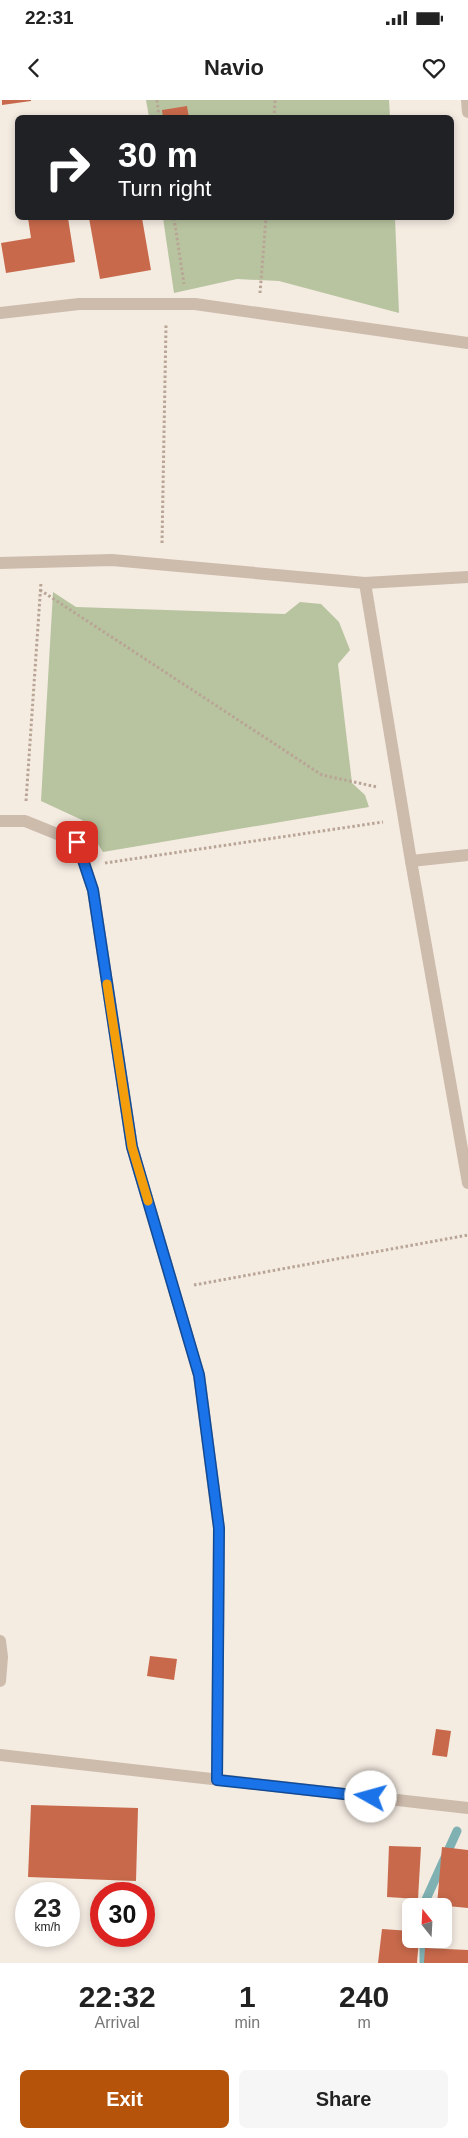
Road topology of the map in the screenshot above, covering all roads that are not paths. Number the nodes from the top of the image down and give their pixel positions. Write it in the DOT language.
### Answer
graph roads {
  1 [pos="467,100"];
  2 [pos="468,112"];
  3 [pos="0,313"];
  4 [pos="468,343"];
  5 [pos="0,562"];
  6 [pos="468,577"];
  7 [pos="366,583"];
  8 [pos="0,821"];
  9 [pos="468,855"];
  10 [pos="411,861"];
  11 [pos="468,1183"];
  12 [pos="0,1641"];
  13 [pos="0,1681"];
  14 [pos="0,1756"];
  15 [pos="217,1780"];
  16 [pos="468,1808"];
  1 -- 2 [label="street"];
  3 -- 4 [label="street"];
  5 -- 7 [label="street"];
  6 -- 7 [label="street"];
  7 -- 10 [label="street"];
  8 -- 15 [label="street"];
  9 -- 10 [label="street"];
  10 -- 11 [label="street"];
  12 -- 13 [label="street"];
  14 -- 15 [label="street"];
  15 -- 16 [label="street"];
}
